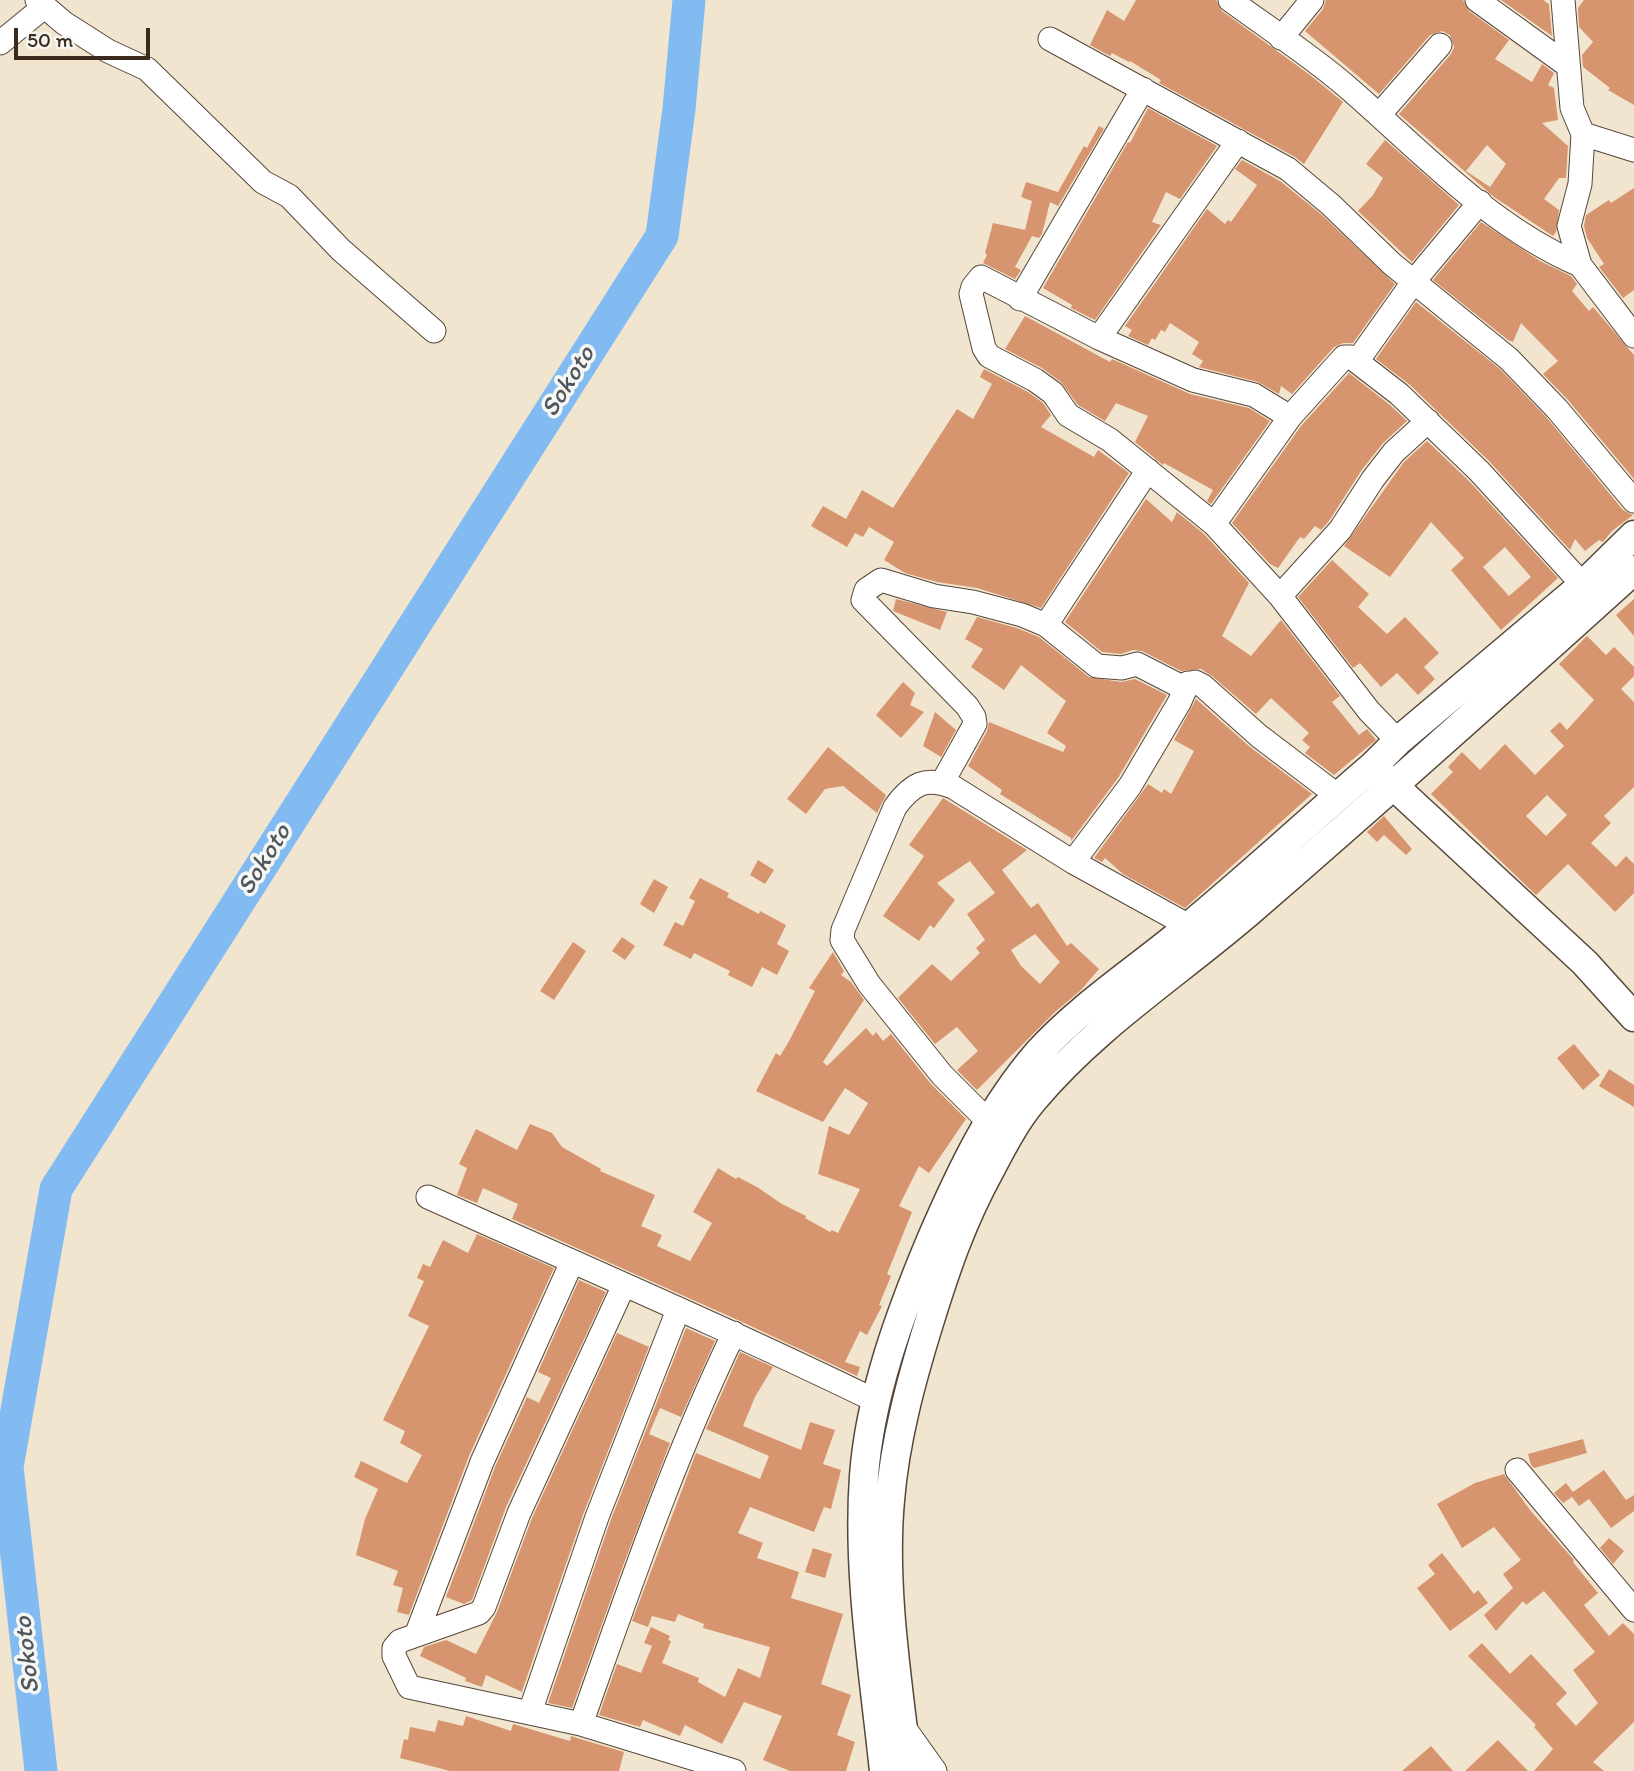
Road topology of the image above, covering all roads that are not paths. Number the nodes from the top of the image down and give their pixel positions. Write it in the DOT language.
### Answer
graph roads {
  1 [pos="1230,0"];
  2 [pos="1312,0"];
  3 [pos="1477,0"];
  4 [pos="1563,0"];
  5 [pos="41,3"];
  6 [pos="1281,38"];
  7 [pos="1051,39"];
  8 [pos="0,43"];
  9 [pos="1440,46"];
  10 [pos="1567,65"];
  11 [pos="1143,89"];
  12 [pos="1379,115"];
  13 [pos="1583,134"];
  14 [pos="1238,141"];
  15 [pos="1634,150"];
  16 [pos="1480,202"];
  17 [pos="1580,265"];
  18 [pos="1414,281"];
  19 [pos="1020,299"];
  20 [pos="435,331"];
  21 [pos="1634,336"];
  22 [pos="1099,338"];
  23 [pos="1358,360"];
  24 [pos="1290,417"];
  25 [pos="1427,421"];
  26 [pos="1147,470"];
  27 [pos="1634,501"];
  28 [pos="1214,524"];
  29 [pos="1634,535"];
  30 [pos="1634,570"];
  31 [pos="1583,584"];
  32 [pos="1280,596"];
  33 [pos="1046,625"];
  34 [pos="1188,683"];
  35 [pos="1398,741"];
  36 [pos="1373,766"];
  37 [pos="942,783"];
  38 [pos="1392,787"];
  39 [pos="1338,796"];
  40 [pos="1073,862"];
  41 [pos="1189,926"];
  42 [pos="1634,1017"];
  43 [pos="989,1122"];
  44 [pos="428,1197"];
  45 [pos="572,1262"];
  46 [pos="624,1285"];
  47 [pos="678,1310"];
  48 [pos="734,1333"];
  49 [pos="876,1401"];
  50 [pos="1517,1470"];
  51 [pos="1634,1611"];
  52 [pos="417,1633"];
  53 [pos="530,1712"];
  54 [pos="581,1724"];
  55 [pos="903,1726"];
  56 [pos="734,1771"];
  57 [pos="884,1771"];
  58 [pos="908,1771"];
  59 [pos="935,1771"];
  1 -- 6 [label="street"];
  2 -- 6 [label="street"];
  3 -- 10 [label="street"];
  4 -- 10 [label="street"];
  5 -- 8 [label="street"];
  5 -- 20 [label="street"];
  6 -- 12 [label="street"];
  7 -- 11 [label="street"];
  9 -- 12 [label="street"];
  10 -- 13 [label="street"];
  11 -- 14 [label="street"];
  11 -- 19 [label="street"];
  12 -- 16 [label="street"];
  13 -- 15 [label="street"];
  13 -- 17 [label="street"];
  14 -- 18 [label="street"];
  14 -- 22 [label="street"];
  16 -- 17 [label="street"];
  16 -- 18 [label="street"];
  17 -- 21 [label="street"];
  18 -- 23 [label="street"];
  18 -- 27 [label="street"];
  19 -- 22 [label="street"];
  19 -- 26 [label="street"];
  22 -- 24 [label="street"];
  23 -- 24 [label="street"];
  23 -- 25 [label="street"];
  24 -- 28 [label="street"];
  25 -- 31 [label="street"];
  25 -- 32 [label="street"];
  26 -- 28 [label="street"];
  26 -- 33 [label="street"];
  28 -- 32 [label="street"];
  29 -- 31 [label="street"];
  30 -- 38 [label="street"];
  31 -- 35 [label="street"];
  32 -- 35 [label="street"];
  33 -- 34 [label="street"];
  33 -- 37 [label="street"];
  34 -- 39 [label="street"];
  34 -- 40 [label="street"];
  35 -- 36 [label="street"];
  36 -- 38 [label="street"];
  36 -- 39 [label="street"];
  37 -- 40 [label="street"];
  37 -- 43 [label="street"];
  38 -- 42 [label="street"];
  38 -- 55 [label="street"];
  39 -- 41 [label="street"];
  40 -- 41 [label="street"];
  41 -- 43 [label="street"];
  43 -- 49 [label="street"];
  44 -- 45 [label="street"];
  45 -- 46 [label="street"];
  45 -- 52 [label="street"];
  46 -- 47 [label="street"];
  46 -- 52 [label="street"];
  47 -- 48 [label="street"];
  47 -- 53 [label="street"];
  48 -- 49 [label="street"];
  48 -- 54 [label="street"];
  49 -- 57 [label="street"];
  50 -- 51 [label="street"];
  52 -- 53 [label="street"];
  53 -- 54 [label="street"];
  54 -- 56 [label="street"];
  55 -- 58 [label="street"];
  55 -- 59 [label="street"];
}
